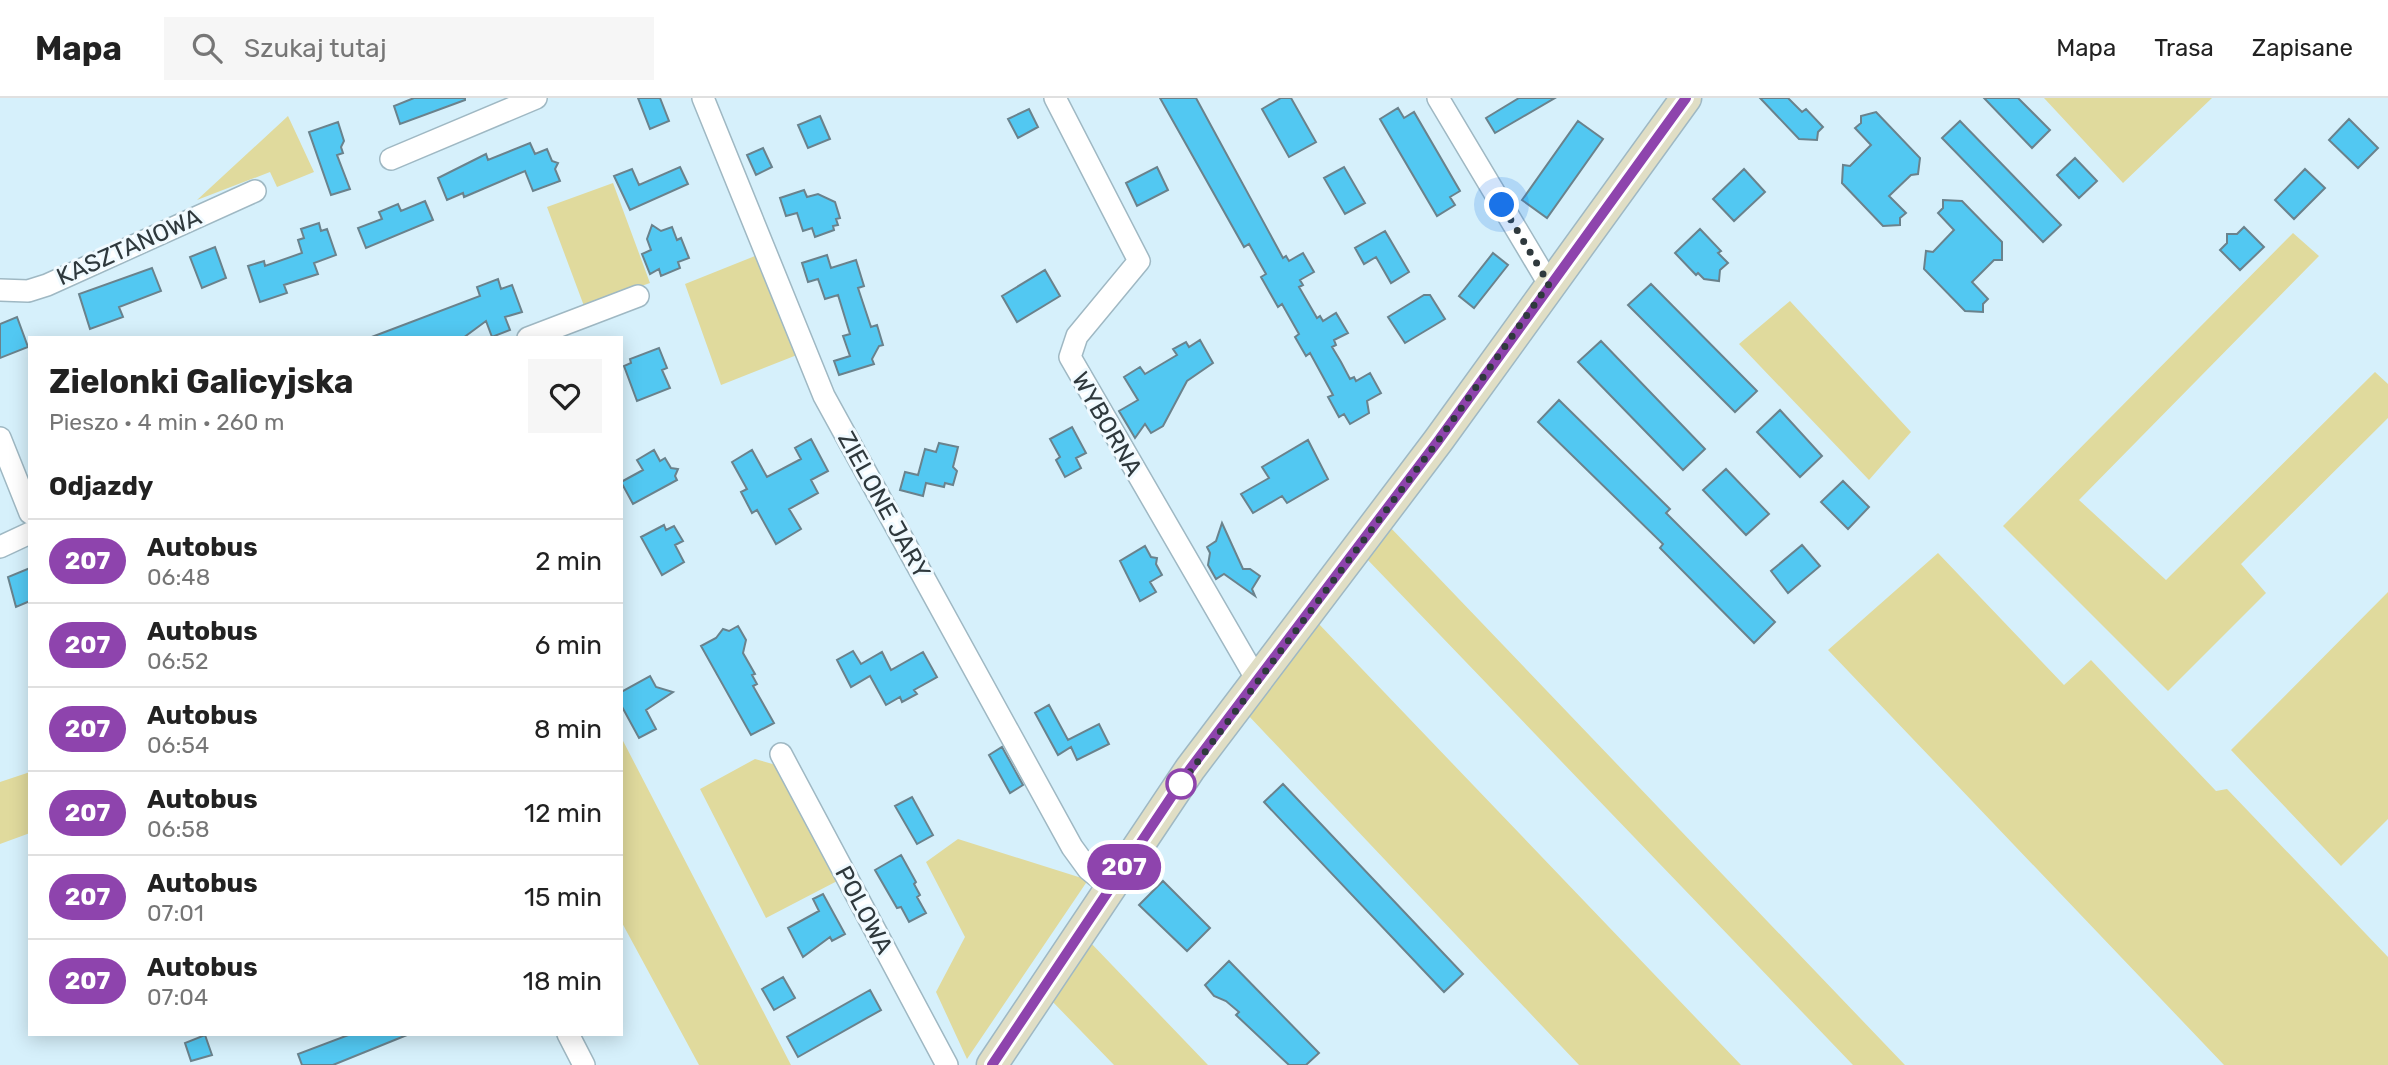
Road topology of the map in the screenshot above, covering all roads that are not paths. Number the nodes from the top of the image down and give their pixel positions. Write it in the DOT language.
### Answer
graph roads {
  1 [pos="536,98"];
  2 [pos="703,98"];
  3 [pos="1055,98"];
  4 [pos="1438,98"];
  5 [pos="1686,98"];
  6 [pos="391,159"];
  7 [pos="255,191"];
  8 [pos="1549,284"];
  9 [pos="0,290"];
  10 [pos="638,296"];
  11 [pos="533,336"];
  12 [pos="0,438"];
  13 [pos="28,508"];
  14 [pos="28,534"];
  15 [pos="0,547"];
  16 [pos="1257,680"];
  17 [pos="781,754"];
  18 [pos="1110,887"];
  19 [pos="569,1036"];
  20 [pos="584,1065"];
  21 [pos="947,1065"];
  22 [pos="992,1065"];
  1 -- 6 [label="street"];
  2 -- 18 [label="street, ZIELONE JARY"];
  3 -- 16 [label="street, WYBORNA"];
  4 -- 8 [label="street"];
  5 -- 8 [label="street"];
  7 -- 9 [label="street, KASZTANOWA"];
  8 -- 16 [label="street"];
  10 -- 11 [label="street"];
  12 -- 13 [label="street"];
  14 -- 15 [label="street"];
  16 -- 18 [label="street"];
  17 -- 21 [label="street, POLOWA"];
  18 -- 22 [label="street"];
  19 -- 20 [label="street"];
}
